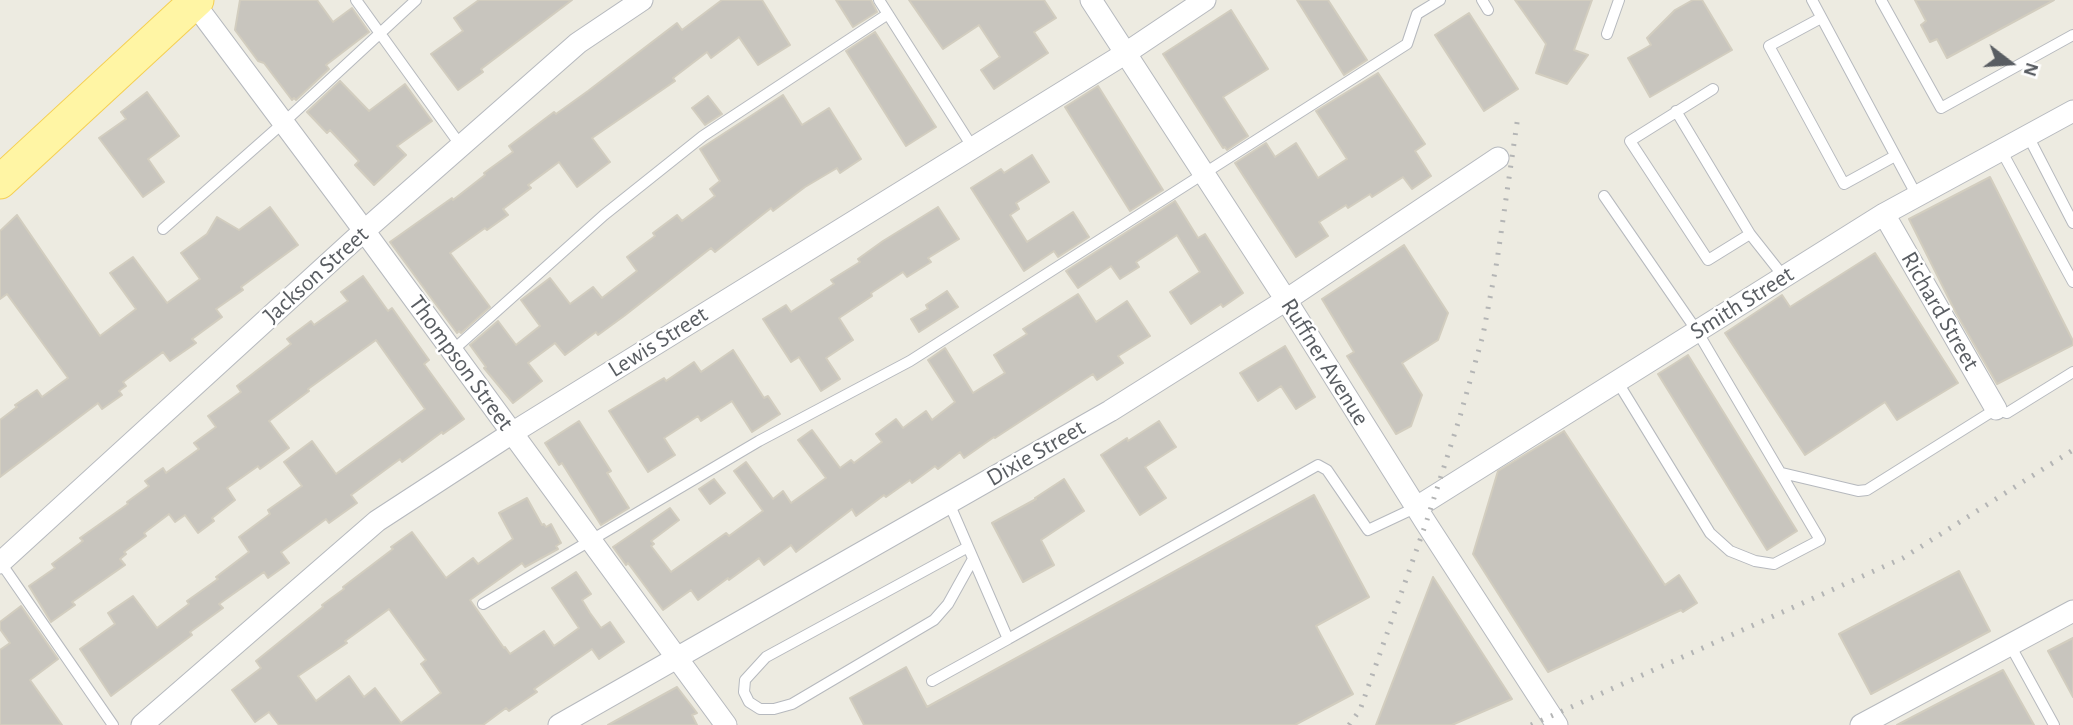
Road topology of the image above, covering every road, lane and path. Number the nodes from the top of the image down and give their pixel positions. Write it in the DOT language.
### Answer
graph roads {
  1 [pos="356,0"];
  2 [pos="416,0"];
  3 [pos="642,0"];
  4 [pos="879,0"];
  5 [pos="1091,0"];
  6 [pos="1205,0"];
  7 [pos="1440,0"];
  8 [pos="1619,0"];
  9 [pos="1812,0"];
  10 [pos="1881,0"];
  11 [pos="195,2"];
  12 [pos="888,13"];
  13 [pos="1821,18"];
  14 [pos="380,33"];
  15 [pos="1607,34"];
  16 [pos="2073,35"];
  17 [pos="1126,53"];
  18 [pos="1713,89"];
  19 [pos="1676,111"];
  20 [pos="2073,111"];
  21 [pos="284,123"];
  22 [pos="2028,136"];
  23 [pos="461,146"];
  24 [pos="973,148"];
  25 [pos="2001,150"];
  26 [pos="1895,156"];
  27 [pos="1498,158"];
  28 [pos="1205,174"];
  29 [pos="0,182"];
  30 [pos="1604,196"];
  31 [pos="1917,196"];
  32 [pos="1884,214"];
  33 [pos="2073,223"];
  34 [pos="163,229"];
  35 [pos="364,231"];
  36 [pos="1750,234"];
  37 [pos="1784,276"];
  38 [pos="2073,282"];
  39 [pos="1286,299"];
  40 [pos="1697,331"];
  41 [pos="452,351"];
  42 [pos="2073,372"];
  43 [pos="1617,381"];
  44 [pos="1996,409"];
  45 [pos="512,433"];
  46 [pos="1782,473"];
  47 [pos="949,503"];
  48 [pos="1417,507"];
  49 [pos="591,541"];
  50 [pos="968,547"];
  51 [pos="973,559"];
  52 [pos="0,563"];
  53 [pos="483,604"];
  54 [pos="2073,611"];
  55 [pos="1008,639"];
  56 [pos="2010,645"];
  57 [pos="676,658"];
  58 [pos="932,681"];
  59 [pos="113,725"];
  60 [pos="142,725"];
  61 [pos="559,725"];
  62 [pos="726,725"];
  63 [pos="1557,725"];
  64 [pos="1861,725"];
  65 [pos="2054,725"];
  1 -- 14 [label="lane"];
  2 -- 14 [label="lane"];
  3 -- 23 [label="street, Jackson Street"];
  4 -- 12 [label="lane"];
  5 -- 17 [label="street, Ruffner Avenue"];
  6 -- 17 [label="street, Lewis Street"];
  7 -- 28 [label="lane"];
  8 -- 15 [label="lane"];
  9 -- 13 [label="lane"];
  10 -- 16 [label="lane"];
  11 -- 21 [label="street, Thompson Street"];
  11 -- 29 [label="main road"];
  12 -- 24 [label="lane"];
  12 -- 41 [label="lane"];
  13 -- 26 [label="lane"];
  13 -- 26 [label="lane"];
  14 -- 21 [label="lane"];
  14 -- 23 [label="lane"];
  17 -- 24 [label="street, Lewis Street"];
  17 -- 28 [label="street, Ruffner Avenue"];
  18 -- 19 [label="lane"];
  19 -- 36 [label="lane"];
  19 -- 36 [label="lane"];
  20 -- 22 [label="street, Smith Street"];
  21 -- 34 [label="lane"];
  21 -- 35 [label="street, Thompson Street"];
  22 -- 25 [label="street, Smith Street"];
  22 -- 33 [label="lane"];
  23 -- 35 [label="street, Jackson Street"];
  24 -- 45 [label="street, Lewis Street"];
  25 -- 31 [label="street, Smith Street"];
  25 -- 38 [label="lane"];
  26 -- 31 [label="lane"];
  27 -- 39 [label="street, Dixie Street"];
  28 -- 39 [label="street, Ruffner Avenue"];
  28 -- 49 [label="lane"];
  30 -- 40 [label="lane"];
  31 -- 32 [label="street, Smith Street"];
  32 -- 37 [label="street, Smith Street"];
  32 -- 44 [label="street, Richard Street"];
  35 -- 41 [label="street, Thompson Street"];
  35 -- 52 [label="street, Jackson Street"];
  36 -- 37 [label="lane"];
  37 -- 40 [label="street, Smith Street"];
  39 -- 47 [label="street, Dixie Street"];
  39 -- 48 [label="street, Ruffner Avenue"];
  40 -- 43 [label="street, Smith Street"];
  40 -- 46 [label="lane"];
  41 -- 45 [label="street, Thompson Street"];
  42 -- 44 [label="lane"];
  43 -- 46 [label="lane"];
  43 -- 48 [label="street, Smith Street"];
  44 -- 46 [label="lane"];
  45 -- 49 [label="street, Thompson Street"];
  45 -- 60 [label="street, Lewis Street"];
  47 -- 50 [label="lane"];
  47 -- 57 [label="street, Dixie Street"];
  48 -- 55 [label="lane"];
  48 -- 63 [label="street, Ruffner Avenue"];
  49 -- 53 [label="lane"];
  49 -- 57 [label="street, Thompson Street"];
  50 -- 51 [label="lane"];
  50 -- 51 [label="lane"];
  51 -- 55 [label="lane"];
  52 -- 59 [label="lane"];
  54 -- 56 [label="street"];
  55 -- 58 [label="lane"];
  56 -- 64 [label="street"];
  56 -- 65 [label="lane"];
  57 -- 61 [label="street, Dixie Street"];
  57 -- 62 [label="street, Thompson Street"];
}
